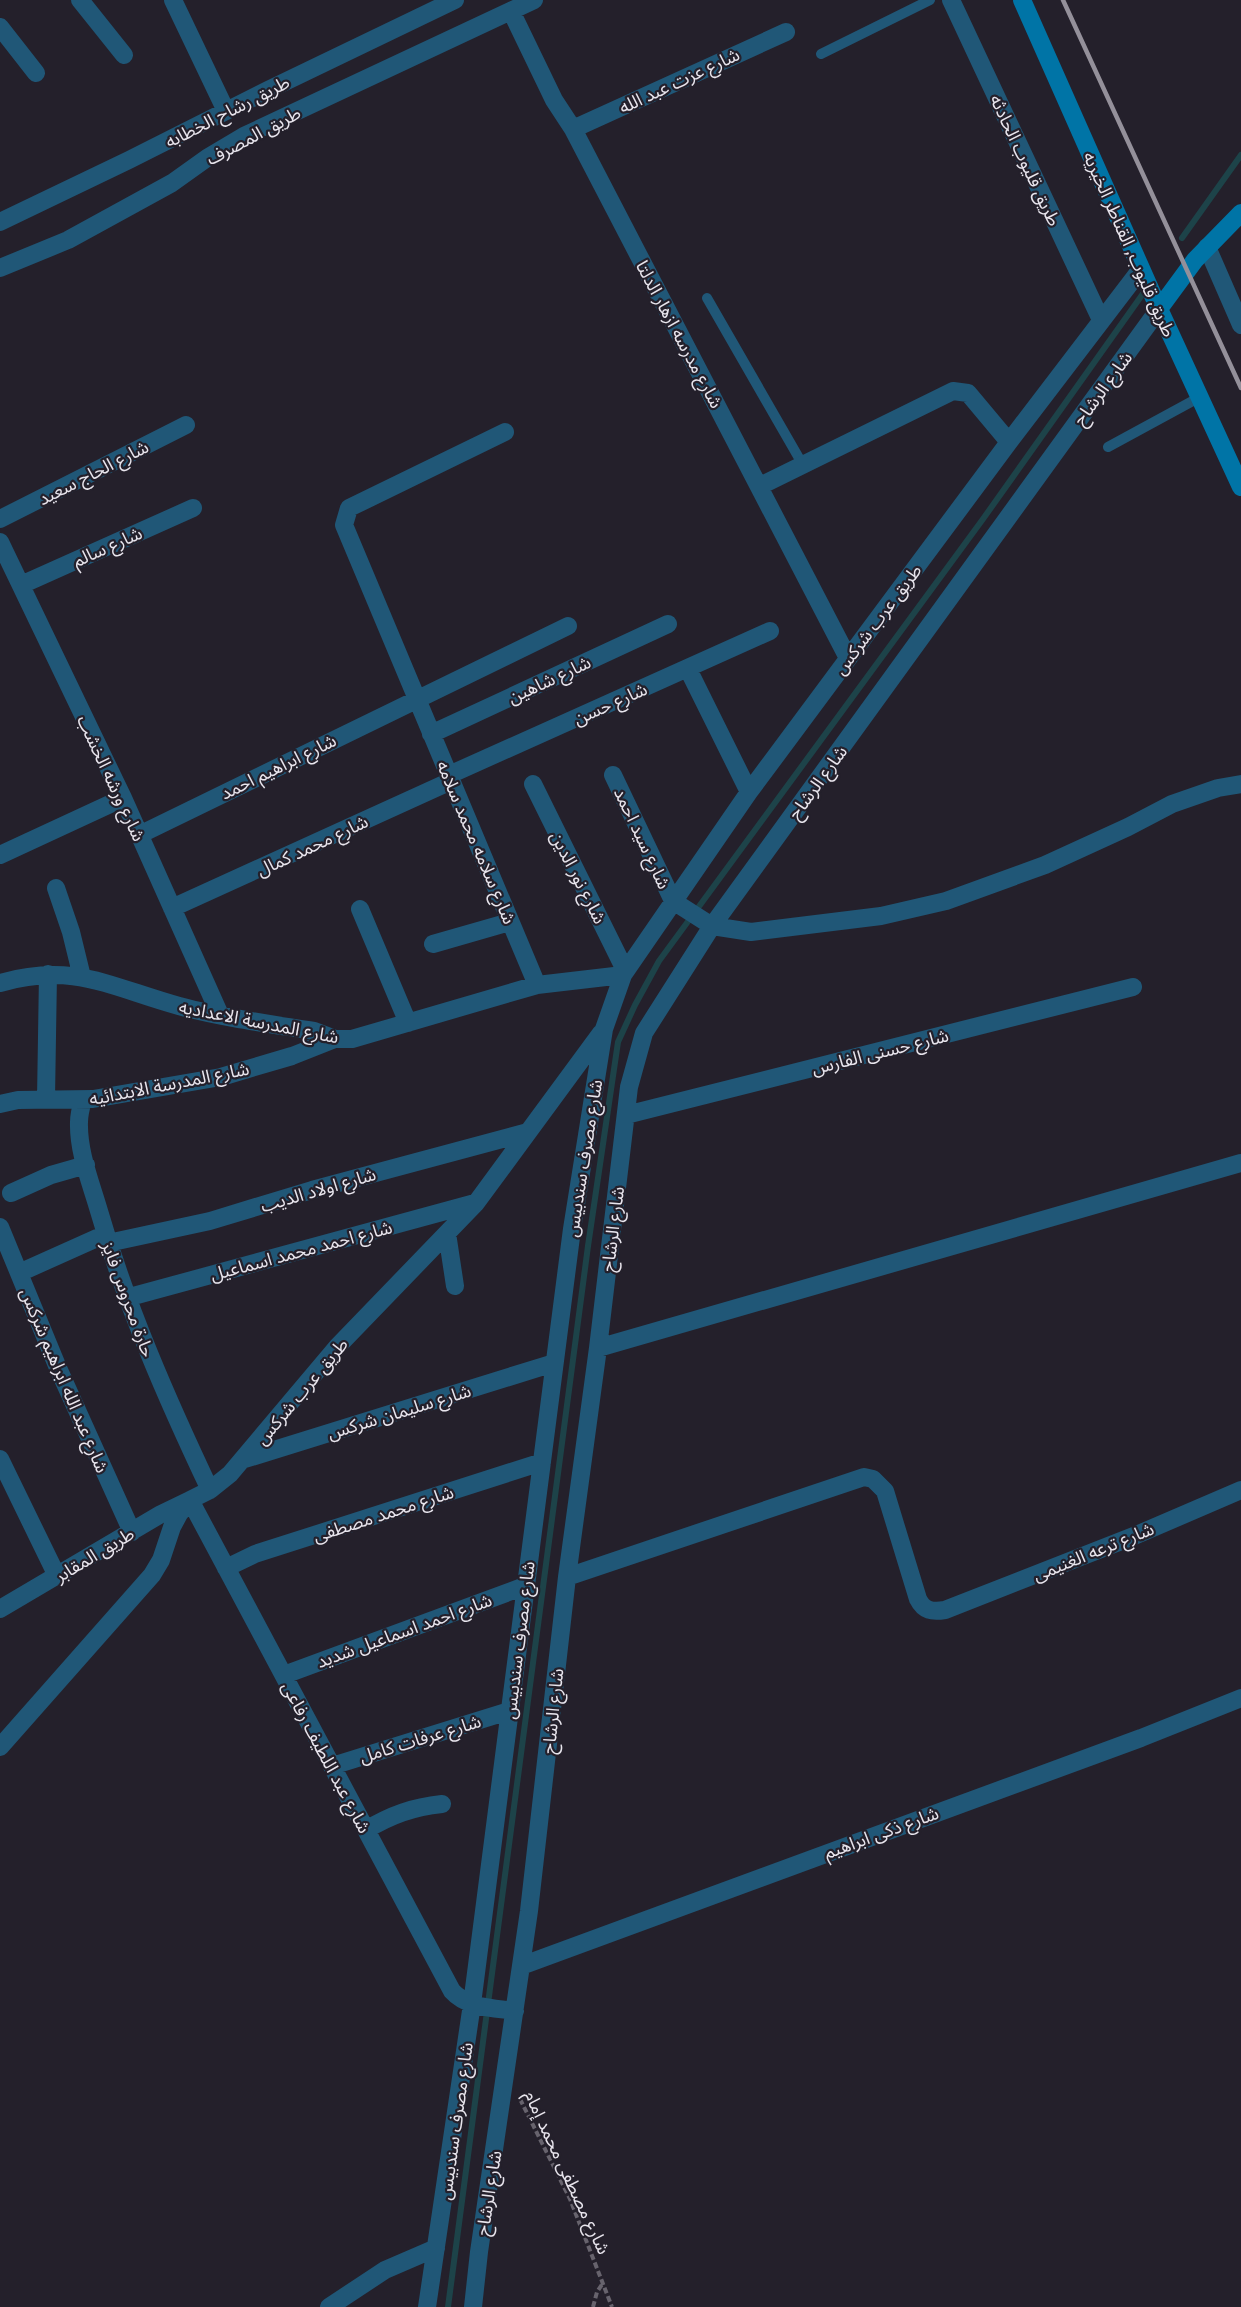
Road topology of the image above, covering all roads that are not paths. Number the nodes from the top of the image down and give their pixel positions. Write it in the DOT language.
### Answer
graph roads {
  1 [pos="80,0"];
  2 [pos="173,0"];
  3 [pos="455,0"];
  4 [pos="534,0"];
  5 [pos="930,0"];
  6 [pos="951,0"];
  7 [pos="1022,0"];
  8 [pos="511,11"];
  9 [pos="0,27"];
  10 [pos="786,32"];
  11 [pos="383,34"];
  12 [pos="821,54"];
  13 [pos="124,55"];
  14 [pos="398,64"];
  15 [pos="36,73"];
  16 [pos="226,111"];
  17 [pos="573,129"];
  18 [pos="1241,213"];
  19 [pos="0,222"];
  20 [pos="1207,247"];
  21 [pos="0,268"];
  22 [pos="1141,269"];
  23 [pos="707,298"];
  24 [pos="1158,309"];
  25 [pos="1101,320"];
  26 [pos="1241,325"];
  27 [pos="1200,397"];
  28 [pos="186,425"];
  29 [pos="505,432"];
  30 [pos="1009,442"];
  31 [pos="1108,447"];
  32 [pos="803,465"];
  33 [pos="760,486"];
  34 [pos="1241,487"];
  35 [pos="193,508"];
  36 [pos="0,519"];
  37 [pos="0,542"];
  38 [pos="11,577"];
  39 [pos="668,624"];
  40 [pos="568,626"];
  41 [pos="770,631"];
  42 [pos="848,658"];
  43 [pos="688,669"];
  44 [pos="417,698"];
  45 [pos="431,734"];
  46 [pos="613,776"];
  47 [pos="450,778"];
  48 [pos="533,784"];
  49 [pos="1241,784"];
  50 [pos="749,792"];
  51 [pos="123,798"];
  52 [pos="139,835"];
  53 [pos="0,855"];
  54 [pos="56,888"];
  55 [pos="673,901"];
  56 [pos="172,908"];
  57 [pos="360,909"];
  58 [pos="510,922"];
  59 [pos="712,926"];
  60 [pos="433,944"];
  61 [pos="624,973"];
  62 [pos="48,974"];
  63 [pos="82,977"];
  64 [pos="0,983"];
  65 [pos="537,985"];
  66 [pos="1133,987"];
  67 [pos="220,1015"];
  68 [pos="408,1023"];
  69 [pos="604,1029"];
  70 [pos="334,1039"];
  71 [pos="46,1099"];
  72 [pos="83,1100"];
  73 [pos="0,1104"];
  74 [pos="626,1115"];
  75 [pos="528,1132"];
  76 [pos="1241,1163"];
  77 [pos="86,1165"];
  78 [pos="11,1192"];
  79 [pos="476,1203"];
  80 [pos="0,1227"];
  81 [pos="447,1233"];
  82 [pos="107,1239"];
  83 [pos="19,1273"];
  84 [pos="455,1286"];
  85 [pos="126,1298"];
  86 [pos="598,1348"];
  87 [pos="554,1363"];
  88 [pos="0,1459"];
  89 [pos="245,1459"];
  90 [pos="542,1462"];
  91 [pos="210,1490"];
  92 [pos="1241,1490"];
  93 [pos="190,1500"];
  94 [pos="132,1532"];
  95 [pos="226,1568"];
  96 [pos="57,1576"];
  97 [pos="567,1576"];
  98 [pos="525,1586"];
  99 [pos="0,1609"];
  100 [pos="284,1675"];
  101 [pos="1241,1698"];
  102 [pos="509,1711"];
  103 [pos="0,1747"];
  104 [pos="332,1766"];
  105 [pos="442,1804"];
  106 [pos="366,1830"];
  107 [pos="521,1966"];
  108 [pos="475,2005"];
  109 [pos="511,2010"];
  110 [pos="436,2248"];
  111 [pos="329,2307"];
  112 [pos="427,2307"];
  113 [pos="473,2307"];
  1 -- 13 [label="street"];
  2 -- 16 [label="street"];
  3 -- 11 [label="street, طريق رشاح الخطابه"];
  4 -- 8 [label="street"];
  5 -- 12 [label="lane"];
  6 -- 25 [label="street, طريق قليوب الحادثه"];
  7 -- 22 [label="main road, طريق قليوب, القناطر الخيريه"];
  8 -- 14 [label="street, طريق المصرف"];
  8 -- 17 [label="street, شارع مدرسه ازهار الدلتا"];
  9 -- 15 [label="street"];
  10 -- 17 [label="street, شارع عزت عبد الله"];
  11 -- 14 [label="street"];
  11 -- 16 [label="street, طريق رشاح الخطابه"];
  14 -- 21 [label="street, طريق المصرف"];
  16 -- 19 [label="street, طريق رشاح الخطابه"];
  17 -- 33 [label="street, شارع مدرسه ازهار الدلتا"];
  18 -- 20 [label="main road"];
  20 -- 24 [label="main road"];
  20 -- 26 [label="street"];
  22 -- 24 [label="main road, طريق قليوب, القناطر الخيريه"];
  22 -- 25 [label="street, طريق عرب شركس"];
  23 -- 32 [label="lane"];
  24 -- 27 [label="main road, طريق قليوب, القناطر الخيريه"];
  24 -- 59 [label="street, شارع الرشاح"];
  25 -- 30 [label="street, طريق عرب شركس"];
  27 -- 31 [label="lane"];
  27 -- 34 [label="main road, طريق قليوب, القناطر الخيريه"];
  28 -- 36 [label="street, شارع الحاج سعيد"];
  29 -- 44 [label="street, شارع سلامه محمد سلامه"];
  30 -- 32 [label="street"];
  30 -- 42 [label="street, طريق عرب شركس"];
  32 -- 33 [label="street"];
  33 -- 42 [label="street, شارع مدرسه ازهار الدلتا"];
  35 -- 38 [label="street, شارع سالم"];
  37 -- 38 [label="street, شارع ورشه الخشب"];
  38 -- 51 [label="street, شارع ورشه الخشب"];
  39 -- 45 [label="street, شارع شاهين"];
  40 -- 44 [label="street, شارع ابراهيم احمد"];
  41 -- 43 [label="street, شارع حسن"];
  42 -- 50 [label="street, طريق عرب شركس"];
  43 -- 47 [label="street, شارع حسن"];
  43 -- 50 [label="street"];
  44 -- 45 [label="street, شارع سلامه محمد سلامه"];
  44 -- 52 [label="street, شارع ابراهيم احمد"];
  45 -- 47 [label="street, شارع سلامه محمد سلامه"];
  46 -- 55 [label="street, شارع سيد احمد"];
  47 -- 56 [label="street, شارع محمد كمال"];
  47 -- 58 [label="street, شارع سلامه محمد سلامه"];
  48 -- 61 [label="street, شارع نور الدين"];
  49 -- 59 [label="street"];
  50 -- 55 [label="street, طريق عرب شركس"];
  51 -- 52 [label="street, شارع ورشه الخشب"];
  51 -- 53 [label="street"];
  52 -- 56 [label="street, شارع ورشه الخشب"];
  54 -- 63 [label="street"];
  55 -- 59 [label="street"];
  55 -- 61 [label="street, طريق عرب شركس"];
  56 -- 67 [label="street, شارع ورشه الخشب"];
  57 -- 68 [label="street"];
  58 -- 60 [label="street"];
  58 -- 65 [label="street, شارع سلامه محمد سلامه"];
  59 -- 74 [label="street, شارع الرشاح"];
  61 -- 65 [label="street, شارع المدرسة الاعداديه"];
  61 -- 69 [label="street, شارع مصرف سندبيس"];
  62 -- 63 [label="street, شارع المدرسة الاعداديه"];
  62 -- 64 [label="street, شارع المدرسة الاعداديه"];
  62 -- 71 [label="street"];
  63 -- 67 [label="street, شارع المدرسة الاعداديه"];
  65 -- 68 [label="street, شارع المدرسة الاعداديه"];
  66 -- 74 [label="street, شارع حسنى الفارس"];
  67 -- 70 [label="street, شارع المدرسة الاعداديه"];
  68 -- 70 [label="street, شارع المدرسة الاعداديه"];
  69 -- 75 [label="street, طريق عرب شركس"];
  69 -- 87 [label="street, شارع مصرف سندبيس"];
  70 -- 72 [label="street, شارع المدرسة الابتدائيه"];
  71 -- 72 [label="street, شارع المدرسة الابتدائيه"];
  71 -- 73 [label="street, شارع المدرسة الابتدائيه"];
  72 -- 77 [label="street, حارة محروس فايز"];
  74 -- 86 [label="street, شارع الرشاح"];
  75 -- 79 [label="street, طريق عرب شركس"];
  75 -- 82 [label="street, شارع اولاد الديب"];
  76 -- 86 [label="street"];
  77 -- 78 [label="street"];
  77 -- 82 [label="street, حارة محروس فايز"];
  79 -- 81 [label="street, طريق عرب شركس"];
  79 -- 85 [label="street, شارع احمد محمد اسماعيل"];
  80 -- 83 [label="street, شارع عبد الله ابراهيم شركس"];
  81 -- 84 [label="street"];
  81 -- 89 [label="street, طريق عرب شركس"];
  82 -- 83 [label="street, شارع اولاد الديب"];
  82 -- 85 [label="street, حارة محروس فايز"];
  83 -- 94 [label="street, شارع عبد الله ابراهيم شركس"];
  85 -- 91 [label="street, حارة محروس فايز"];
  86 -- 97 [label="street, شارع الرشاح"];
  87 -- 89 [label="street, شارع سليمان شركس"];
  87 -- 90 [label="street, شارع مصرف سندبيس"];
  88 -- 96 [label="street"];
  89 -- 91 [label="street, طريق عرب شركس"];
  90 -- 95 [label="street, شارع محمد مصطفى"];
  90 -- 98 [label="street, شارع مصرف سندبيس"];
  91 -- 93 [label="street, طريق عرب شركس"];
  92 -- 97 [label="street, شارع ترعه الغنيمى"];
  93 -- 94 [label="street, طريق المقابر"];
  93 -- 95 [label="street, شارع عبد اللطيف رفاعى"];
  93 -- 103 [label="street, طريق عرب شركس"];
  94 -- 96 [label="street, طريق المقابر"];
  95 -- 100 [label="street, شارع عبد اللطيف رفاعى"];
  96 -- 99 [label="street, طريق المقابر"];
  97 -- 107 [label="street, شارع الرشاح"];
  98 -- 100 [label="street, شارع احمد اسماعيل شديد"];
  98 -- 102 [label="street, شارع مصرف سندبيس"];
  100 -- 104 [label="street, شارع عبد اللطيف رفاعى"];
  101 -- 107 [label="street, شارع ذكى ابراهيم"];
  102 -- 104 [label="street, شارع عرفات كامل"];
  102 -- 108 [label="street, شارع مصرف سندبيس"];
  104 -- 106 [label="street, شارع عبد اللطيف رفاعى"];
  105 -- 106 [label="street"];
  106 -- 108 [label="street, شارع عبد اللطيف رفاعى"];
  107 -- 109 [label="street, شارع الرشاح"];
  108 -- 109 [label="street"];
  108 -- 110 [label="street, شارع مصرف سندبيس"];
  109 -- 113 [label="street, شارع الرشاح"];
  110 -- 111 [label="street"];
  110 -- 112 [label="street, شارع مصرف سندبيس"];
}
